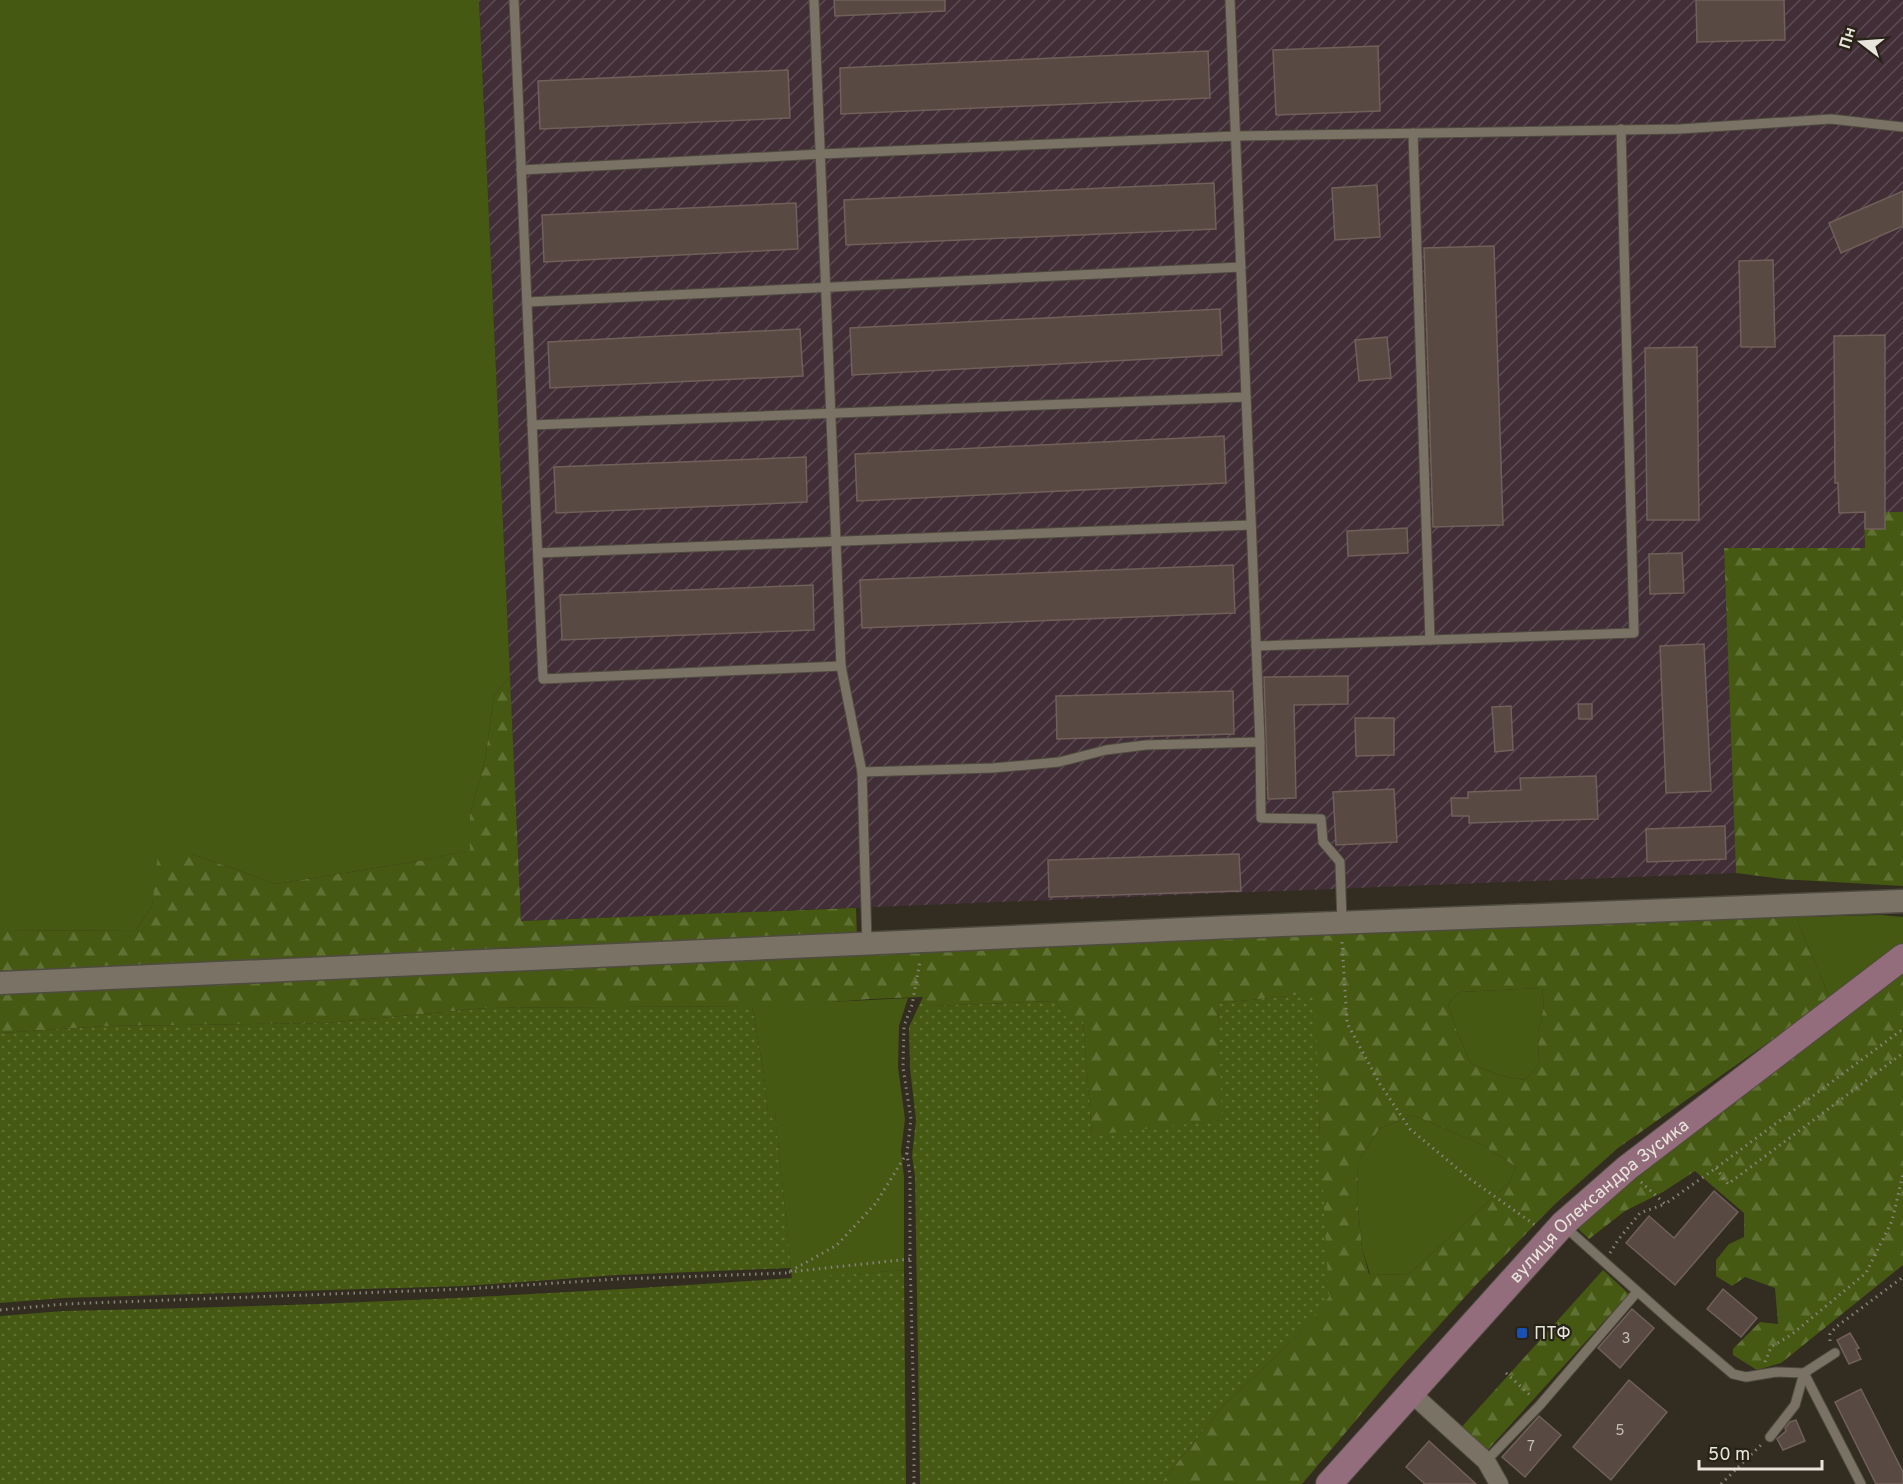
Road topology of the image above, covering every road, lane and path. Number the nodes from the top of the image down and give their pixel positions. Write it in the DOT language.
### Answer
graph roads {
  1 [pos="514,0"];
  2 [pos="814,0"];
  3 [pos="1230,0"];
  4 [pos="1903,127"];
  5 [pos="1621,129"];
  6 [pos="1413,133"];
  7 [pos="1236,136"];
  8 [pos="821,154"];
  9 [pos="521,170"];
  10 [pos="1241,267"];
  11 [pos="826,288"];
  12 [pos="527,302"];
  13 [pos="1246,397"];
  14 [pos="829,414"];
  15 [pos="532,425"];
  16 [pos="1251,525"];
  17 [pos="835,541"];
  18 [pos="538,553"];
  19 [pos="1430,640"];
  20 [pos="1256,646"];
  21 [pos="841,666"];
  22 [pos="1260,742"];
  23 [pos="862,772"];
  24 [pos="1903,901"];
  25 [pos="1342,923"];
  26 [pos="924,941"];
  27 [pos="867,944"];
  28 [pos="1903,957"];
  29 [pos="0,983"];
  30 [pos="1903,1029"];
  31 [pos="1903,1053"];
  32 [pos="907,1153"];
  33 [pos="1627,1168"];
  34 [pos="1716,1168"];
  35 [pos="1903,1174"];
  36 [pos="1665,1204"];
  37 [pos="1557,1230"];
  38 [pos="910,1259"];
  39 [pos="1605,1262"];
  40 [pos="787,1273"];
  41 [pos="1903,1277"];
  42 [pos="1637,1292"];
  43 [pos="0,1310"];
  44 [pos="1835,1353"];
  45 [pos="1506,1373"];
  46 [pos="1766,1373"];
  47 [pos="1804,1373"];
  48 [pos="1411,1393"];
  49 [pos="1539,1405"];
  50 [pos="1770,1437"];
  51 [pos="1486,1461"];
  52 [pos="914,1484"];
  53 [pos="1329,1484"];
  54 [pos="1499,1484"];
  55 [pos="1721,1484"];
  56 [pos="1861,1484"];
  1 -- 9 [label="lane"];
  2 -- 8 [label="lane"];
  3 -- 7 [label="lane"];
  4 -- 5 [label="lane"];
  5 -- 6 [label="lane"];
  5 -- 19 [label="lane"];
  6 -- 7 [label="lane"];
  6 -- 19 [label="lane"];
  7 -- 8 [label="lane"];
  7 -- 10 [label="lane"];
  8 -- 9 [label="lane"];
  8 -- 11 [label="lane"];
  9 -- 12 [label="lane"];
  10 -- 11 [label="lane"];
  10 -- 13 [label="lane"];
  11 -- 12 [label="lane"];
  11 -- 14 [label="lane"];
  12 -- 15 [label="lane"];
  13 -- 14 [label="lane"];
  13 -- 16 [label="lane"];
  14 -- 15 [label="lane"];
  14 -- 17 [label="lane"];
  15 -- 18 [label="lane"];
  16 -- 17 [label="lane"];
  16 -- 20 [label="lane"];
  17 -- 18 [label="lane"];
  17 -- 21 [label="lane"];
  18 -- 21 [label="lane"];
  19 -- 20 [label="lane"];
  20 -- 22 [label="lane"];
  21 -- 23 [label="lane"];
  22 -- 23 [label="lane"];
  22 -- 25 [label="lane"];
  23 -- 27 [label="lane"];
  24 -- 25 [label="street"];
  25 -- 26 [label="street"];
  25 -- 37 [label="path"];
  26 -- 27 [label="street"];
  26 -- 32 [label="path"];
  27 -- 29 [label="street"];
  28 -- 33 [label="main road, вулиця Олександра Зусика"];
  30 -- 34 [label="path"];
  31 -- 34 [label="path"];
  32 -- 38 [label="path"];
  32 -- 40 [label="path"];
  33 -- 36 [label="path"];
  33 -- 37 [label="main road, вулиця Олександра Зусика"];
  34 -- 36 [label="path"];
  35 -- 46 [label="path"];
  36 -- 39 [label="path"];
  37 -- 39 [label="lane"];
  37 -- 48 [label="main road, вулиця Олександра Зусика"];
  38 -- 40 [label="path"];
  38 -- 52 [label="path"];
  39 -- 42 [label="lane"];
  40 -- 43 [label="path"];
  41 -- 44 [label="path"];
  42 -- 46 [label="lane"];
  42 -- 49 [label="lane"];
  44 -- 47 [label="lane"];
  45 -- 49 [label="path"];
  46 -- 47 [label="lane"];
  47 -- 50 [label="lane"];
  47 -- 56 [label="lane"];
  48 -- 51 [label="street"];
  48 -- 53 [label="main road, вулиця Олександра Зусика"];
  49 -- 51 [label="lane"];
  50 -- 55 [label="path"];
  51 -- 54 [label="street"];
}
